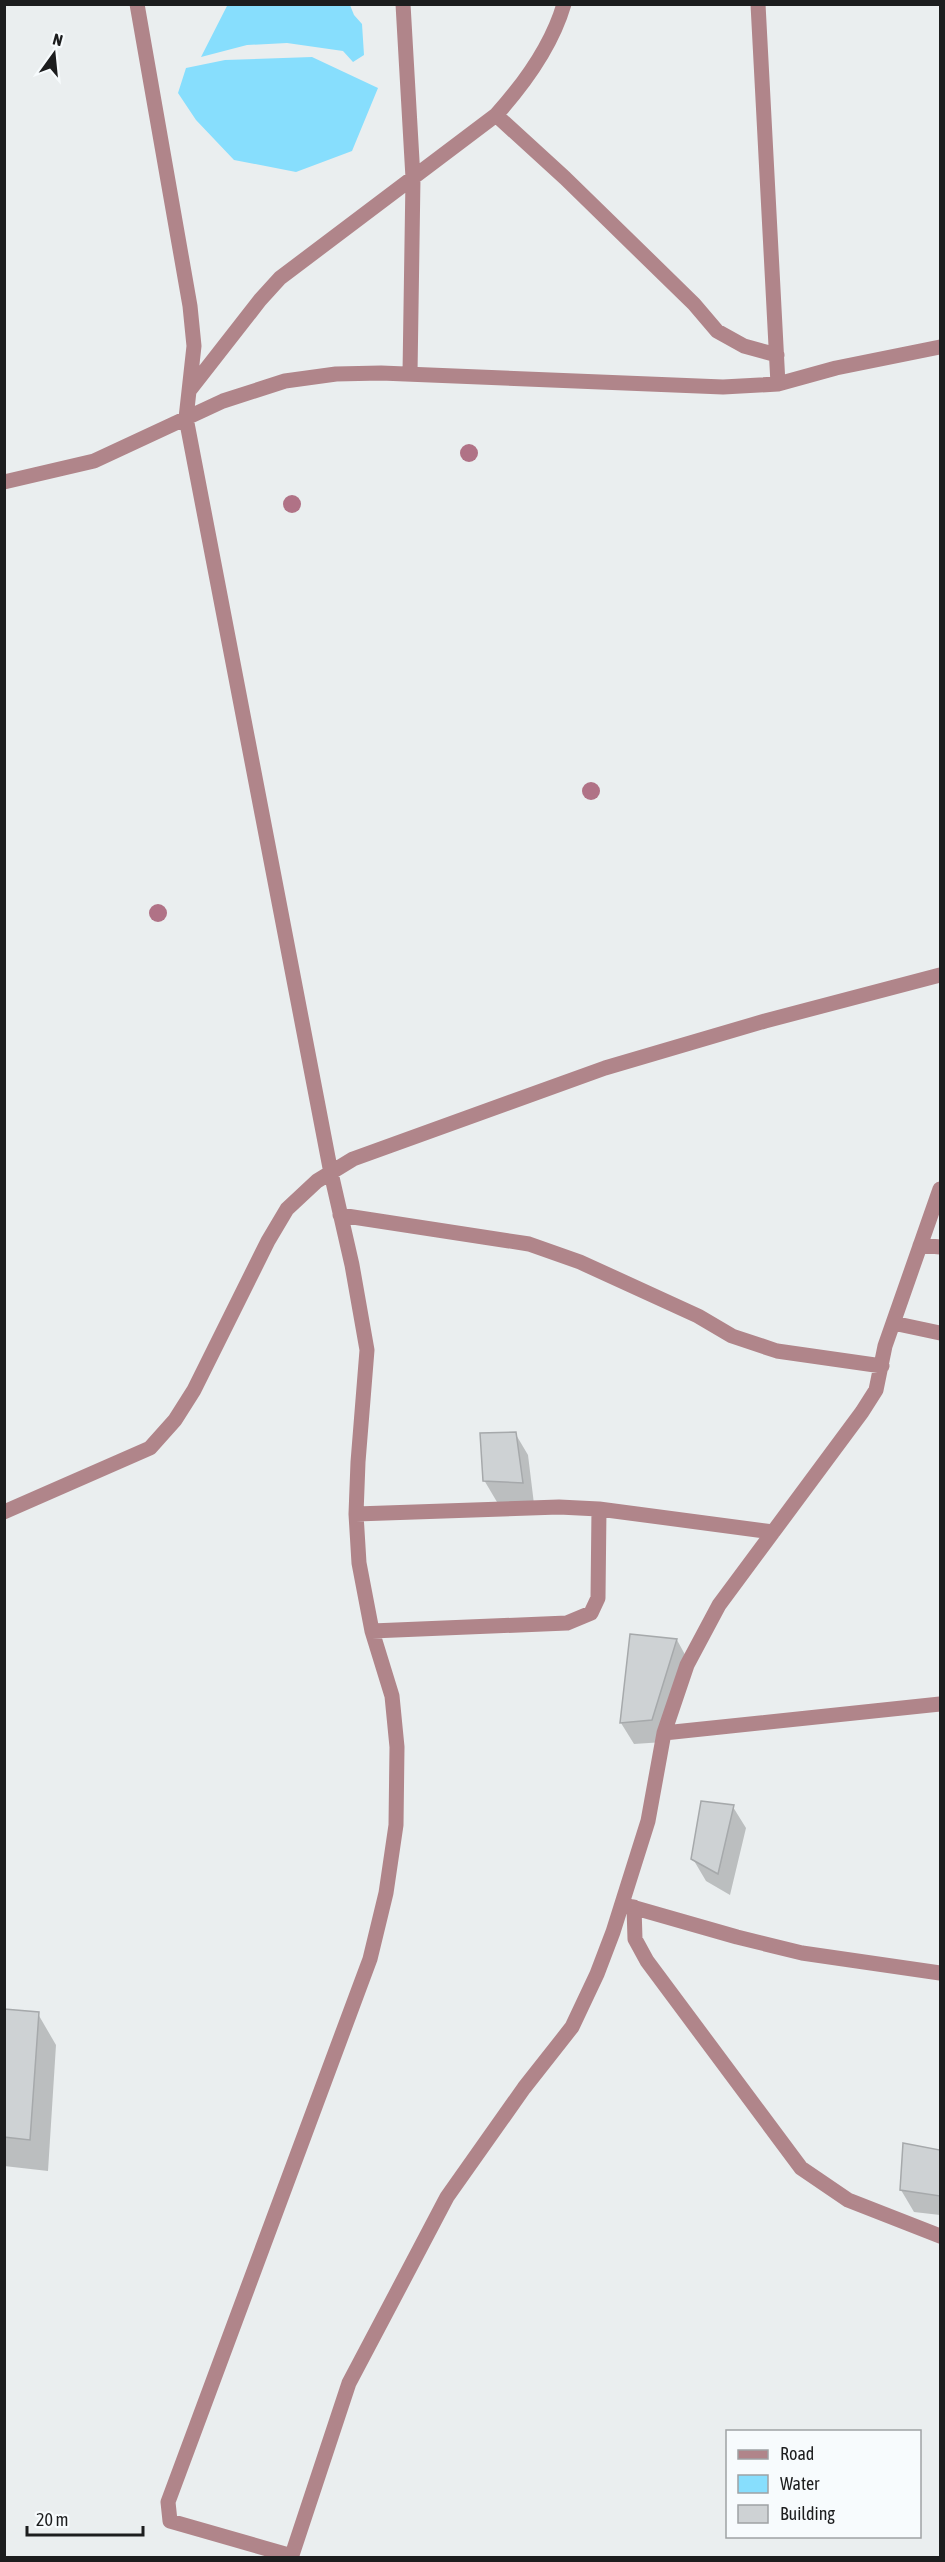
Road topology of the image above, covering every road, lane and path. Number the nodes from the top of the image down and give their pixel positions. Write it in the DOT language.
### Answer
graph roads {
  1 [pos="137,4"];
  2 [pos="403,4"];
  3 [pos="564,4"];
  4 [pos="758,4"];
  5 [pos="496,115"];
  6 [pos="413,178"];
  7 [pos="940,347"];
  8 [pos="777,356"];
  9 [pos="410,374"];
  10 [pos="778,384"];
  11 [pos="189,392"];
  12 [pos="186,418"];
  13 [pos="4,482"];
  14 [pos="940,975"];
  15 [pos="331,1173"];
  16 [pos="940,1188"];
  17 [pos="340,1215"];
  18 [pos="920,1245"];
  19 [pos="940,1248"];
  20 [pos="893,1323"];
  21 [pos="940,1333"];
  22 [pos="882,1366"];
  23 [pos="598,1509"];
  24 [pos="4,1512"];
  25 [pos="357,1514"];
  26 [pos="773,1532"];
  27 [pos="372,1631"];
  28 [pos="940,1704"];
  29 [pos="664,1733"];
  30 [pos="628,1905"];
  31 [pos="940,1973"];
  32 [pos="940,2236"];
  33 [pos="292,2557"];
  1 -- 11 [label="street"];
  2 -- 6 [label="street"];
  3 -- 5 [label="street"];
  4 -- 8 [label="street"];
  5 -- 6 [label="street"];
  5 -- 8 [label="street"];
  6 -- 9 [label="street"];
  6 -- 11 [label="street"];
  7 -- 10 [label="street"];
  8 -- 10 [label="street"];
  9 -- 10 [label="street"];
  9 -- 12 [label="street"];
  11 -- 12 [label="street"];
  12 -- 13 [label="street"];
  12 -- 15 [label="street"];
  14 -- 15 [label="street"];
  15 -- 17 [label="street"];
  15 -- 24 [label="street"];
  16 -- 18 [label="street"];
  17 -- 22 [label="street"];
  17 -- 25 [label="street"];
  18 -- 19 [label="street"];
  18 -- 20 [label="street"];
  20 -- 21 [label="street"];
  20 -- 22 [label="street"];
  22 -- 26 [label="street"];
  23 -- 25 [label="street"];
  23 -- 26 [label="street"];
  23 -- 27 [label="street"];
  25 -- 27 [label="street"];
  26 -- 29 [label="street"];
  27 -- 33 [label="street"];
  28 -- 29 [label="street"];
  29 -- 30 [label="street"];
  30 -- 31 [label="street"];
  30 -- 32 [label="street"];
  30 -- 33 [label="street"];
}
